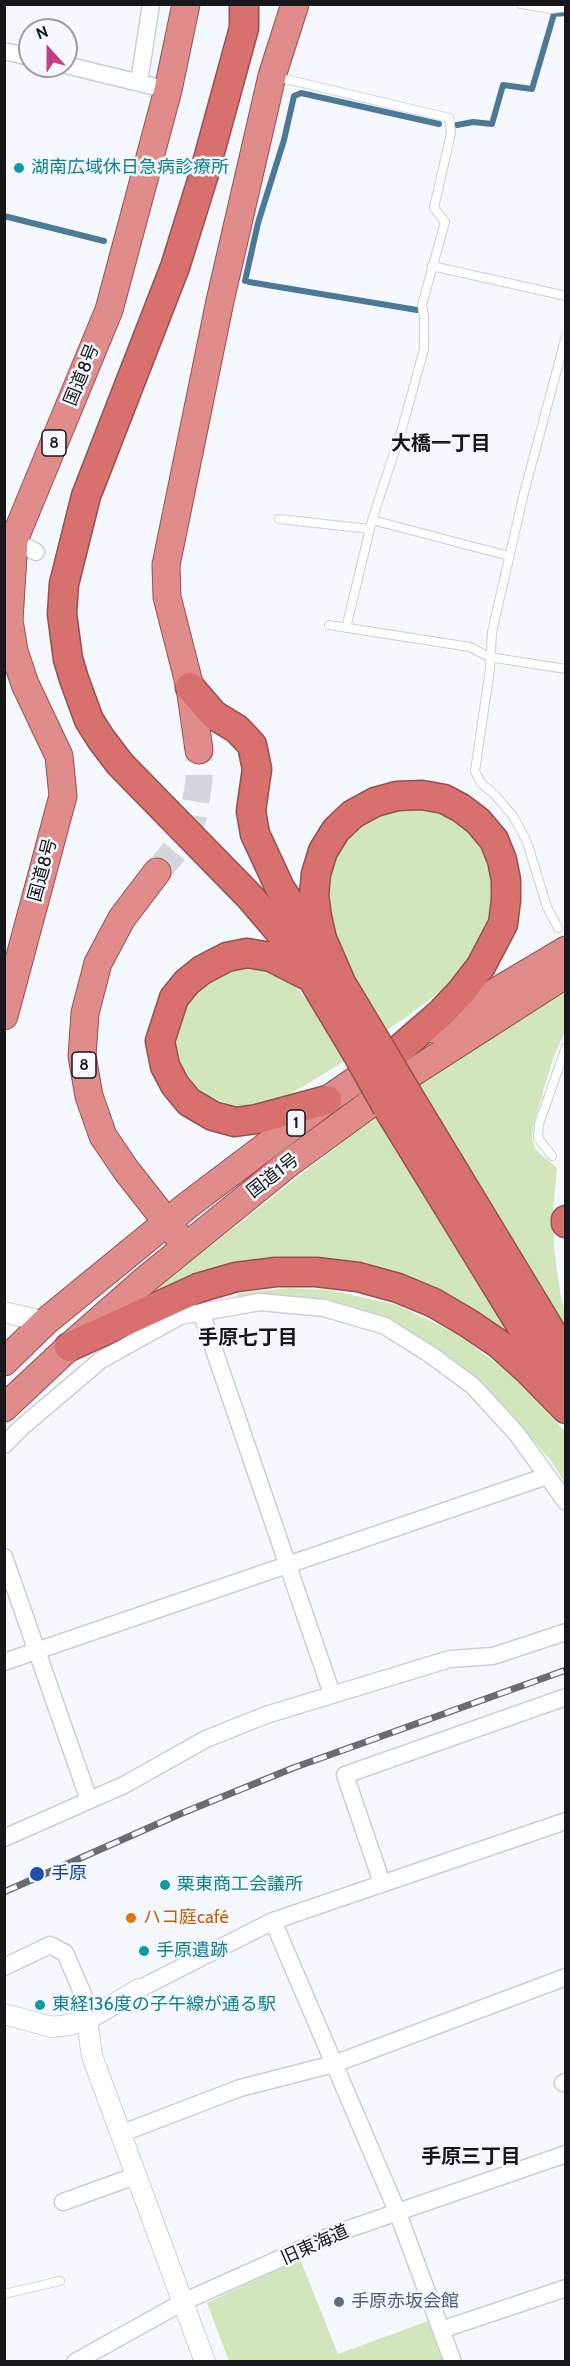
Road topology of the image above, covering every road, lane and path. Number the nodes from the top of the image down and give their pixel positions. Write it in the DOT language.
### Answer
graph roads {
  1 [pos="152,4"];
  2 [pos="186,4"];
  3 [pos="244,4"];
  4 [pos="295,4"];
  5 [pos="521,4"];
  6 [pos="566,7"];
  7 [pos="78,68"];
  8 [pos="272,76"];
  9 [pos="139,82"];
  10 [pos="168,90"];
  11 [pos="432,267"];
  12 [pos="566,296"];
  13 [pos="566,336"];
  14 [pos="279,519"];
  15 [pos="371,525"];
  16 [pos="18,543"];
  17 [pos="509,556"];
  18 [pos="329,625"];
  19 [pos="346,628"];
  20 [pos="489,657"];
  21 [pos="566,669"];
  22 [pos="190,687"];
  23 [pos="199,750"];
  24 [pos="157,872"];
  25 [pos="562,939"];
  26 [pos="566,974"];
  27 [pos="333,990"];
  28 [pos="4,1016"];
  29 [pos="566,1047"];
  30 [pos="374,1048"];
  31 [pos="327,1100"];
  32 [pos="398,1101"];
  33 [pos="552,1156"];
  34 [pos="166,1222"];
  35 [pos="185,1246"];
  36 [pos="4,1312"];
  37 [pos="201,1312"];
  38 [pos="45,1322"];
  39 [pos="69,1347"];
  40 [pos="566,1356"];
  41 [pos="4,1362"];
  42 [pos="566,1398"];
  43 [pos="4,1408"];
  44 [pos="566,1409"];
  45 [pos="4,1445"];
  46 [pos="547,1476"];
  47 [pos="566,1502"];
  48 [pos="4,1557"];
  49 [pos="287,1564"];
  50 [pos="566,1632"];
  51 [pos="36,1651"];
  52 [pos="4,1662"];
  53 [pos="332,1694"];
  54 [pos="566,1697"];
  55 [pos="89,1800"];
  56 [pos="566,1821"];
  57 [pos="4,1838"];
  58 [pos="382,1883"];
  59 [pos="273,1921"];
  60 [pos="4,1968"];
  61 [pos="566,1977"];
  62 [pos="139,1989"];
  63 [pos="4,2014"];
  64 [pos="87,2020"];
  65 [pos="334,2064"];
  66 [pos="120,2134"];
  67 [pos="566,2154"];
  68 [pos="135,2176"];
  69 [pos="63,2202"];
  70 [pos="397,2211"];
  71 [pos="60,2281"];
  72 [pos="566,2288"];
  73 [pos="4,2294"];
  74 [pos="183,2302"];
  75 [pos="441,2330"];
  76 [pos="75,2361"];
  77 [pos="205,2361"];
  78 [pos="453,2361"];
  1 -- 9 [label="street"];
  2 -- 10 [label="highway, 国道8号 / 8"];
  3 -- 27 [label="highway"];
  4 -- 8 [label="highway"];
  5 -- 6 [label="lane"];
  7 -- 9 [label="street"];
  8 -- 11 [label="lane"];
  8 -- 22 [label="highway"];
  9 -- 10 [label="street"];
  10 -- 16 [label="highway, 国道8号 / 8"];
  11 -- 12 [label="lane"];
  11 -- 15 [label="lane"];
  13 -- 17 [label="lane"];
  14 -- 15 [label="lane"];
  15 -- 17 [label="lane"];
  15 -- 19 [label="lane"];
  16 -- 28 [label="highway, 国道8号 / 8"];
  17 -- 20 [label="lane"];
  18 -- 19 [label="lane"];
  19 -- 20 [label="lane"];
  20 -- 21 [label="lane"];
  20 -- 25 [label="lane"];
  22 -- 23 [label="highway"];
  22 -- 27 [label="highway"];
  24 -- 34 [label="highway, 8"];
  25 -- 30 [label="highway, 国道1号 / 1"];
  26 -- 35 [label="highway, 国道1号 / 1"];
  27 -- 30 [label="highway"];
  27 -- 30 [label="highway"];
  27 -- 31 [label="highway"];
  29 -- 33 [label="lane"];
  30 -- 31 [label="highway, 国道1号 / 1"];
  30 -- 32 [label="highway, bridge"];
  31 -- 34 [label="highway, 国道1号 / 1"];
  32 -- 40 [label="highway"];
  32 -- 42 [label="highway"];
  34 -- 35 [label="highway, 8"];
  34 -- 38 [label="highway, 国道1号 / 1"];
  35 -- 39 [label="highway, 国道1号 / 1"];
  36 -- 38 [label="street"];
  37 -- 45 [label="street"];
  37 -- 46 [label="street"];
  37 -- 49 [label="street"];
  38 -- 41 [label="highway, 国道1号 / 1"];
  39 -- 43 [label="highway, 国道1号 / 1"];
  39 -- 44 [label="highway"];
  46 -- 47 [label="street"];
  46 -- 49 [label="street"];
  48 -- 51 [label="street"];
  49 -- 51 [label="street"];
  49 -- 53 [label="street"];
  50 -- 53 [label="street"];
  51 -- 52 [label="street"];
  51 -- 55 [label="street"];
  53 -- 55 [label="street"];
  54 -- 58 [label="street"];
  55 -- 57 [label="street"];
  56 -- 58 [label="street"];
  58 -- 59 [label="street"];
  59 -- 62 [label="street"];
  59 -- 65 [label="street"];
  60 -- 64 [label="street"];
  61 -- 65 [label="street"];
  62 -- 64 [label="street"];
  63 -- 64 [label="street"];
  64 -- 66 [label="street"];
  65 -- 66 [label="street"];
  65 -- 70 [label="street"];
  66 -- 68 [label="street"];
  67 -- 70 [label="street, 旧東海道"];
  68 -- 69 [label="street"];
  68 -- 74 [label="street"];
  70 -- 74 [label="street, 旧東海道"];
  70 -- 75 [label="street"];
  71 -- 73 [label="lane"];
  72 -- 75 [label="street"];
  74 -- 76 [label="street, 旧東海道"];
  74 -- 77 [label="street"];
  75 -- 78 [label="street"];
}
